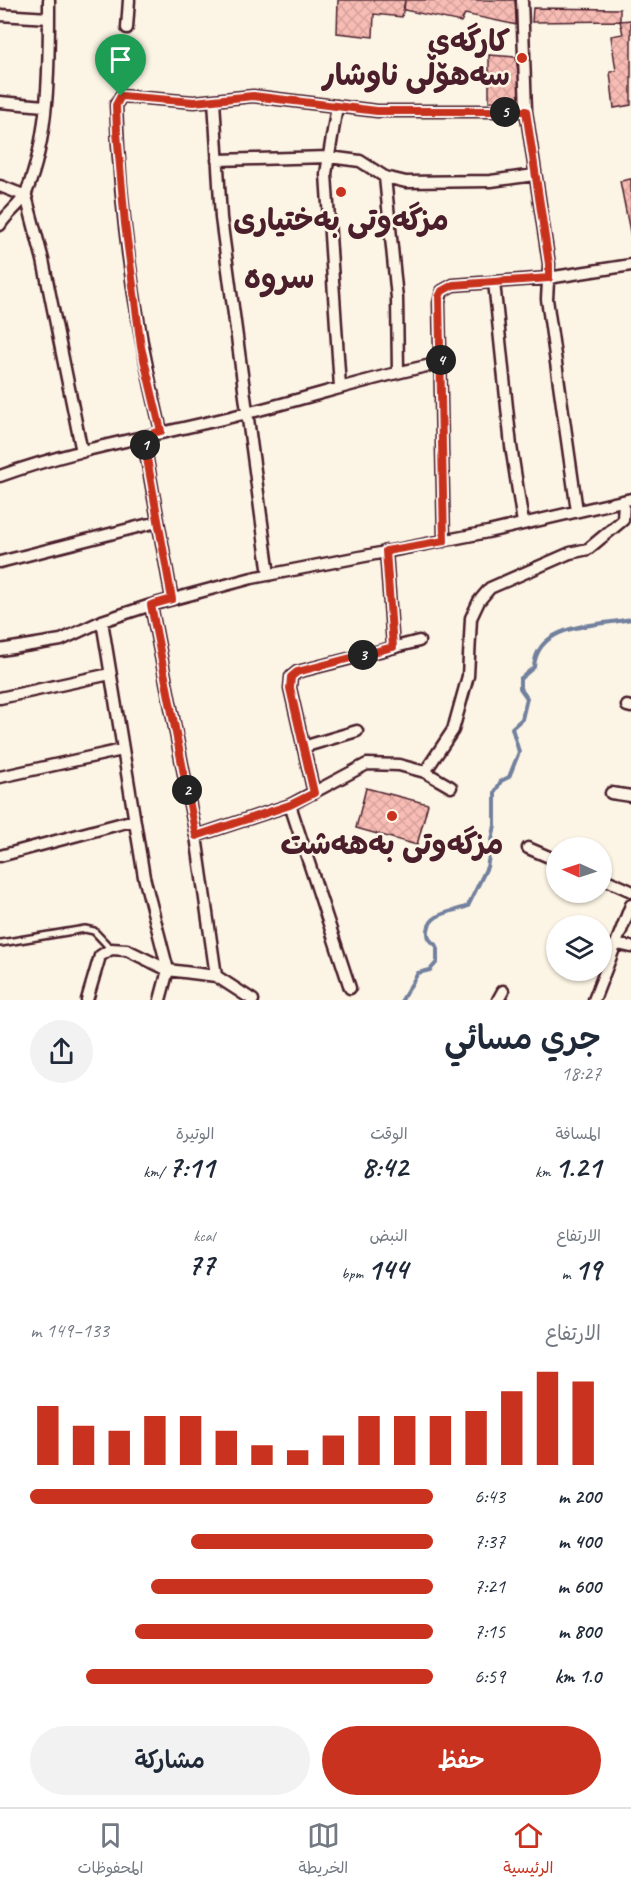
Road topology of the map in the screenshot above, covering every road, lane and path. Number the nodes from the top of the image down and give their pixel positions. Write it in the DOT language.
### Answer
graph roads {
  1 [pos="49,0"];
  2 [pos="129,0"];
  3 [pos="522,0"];
  4 [pos="0,15"];
  5 [pos="49,18"];
  6 [pos="127,28"];
  7 [pos="214,100"];
  8 [pos="0,102"];
  9 [pos="44,106"];
  10 [pos="337,106"];
  11 [pos="526,111"];
  12 [pos="328,157"];
  13 [pos="217,160"];
  14 [pos="534,175"];
  15 [pos="386,177"];
  16 [pos="0,186"];
  17 [pos="26,196"];
  18 [pos="0,225"];
  19 [pos="631,265"];
  20 [pos="549,278"];
  21 [pos="494,282"];
  22 [pos="441,363"];
  23 [pos="398,372"];
  24 [pos="340,387"];
  25 [pos="246,414"];
  26 [pos="161,431"];
  27 [pos="143,436"];
  28 [pos="82,452"];
  29 [pos="0,476"];
  30 [pos="627,500"];
  31 [pos="577,511"];
  32 [pos="157,522"];
  33 [pos="523,523"];
  34 [pos="444,541"];
  35 [pos="386,551"];
  36 [pos="0,562"];
  37 [pos="269,575"];
  38 [pos="172,599"];
  39 [pos="151,605"];
  40 [pos="102,621"];
  41 [pos="419,641"];
  42 [pos="393,647"];
  43 [pos="0,650"];
  44 [pos="110,674"];
  45 [pos="0,698"];
  46 [pos="357,731"];
  47 [pos="303,747"];
  48 [pos="122,750"];
  49 [pos="425,772"];
  50 [pos="0,777"];
  51 [pos="451,787"];
  52 [pos="314,793"];
  53 [pos="611,794"];
  54 [pos="631,796"];
  55 [pos="290,805"];
  56 [pos="134,820"];
  57 [pos="196,836"];
  58 [pos="528,848"];
  59 [pos="0,856"];
  60 [pos="546,856"];
  61 [pos="612,882"];
  62 [pos="631,891"];
  63 [pos="631,905"];
  64 [pos="1,943"];
  65 [pos="618,944"];
  66 [pos="631,947"];
  67 [pos="111,949"];
  68 [pos="168,969"];
  69 [pos="216,976"];
  70 [pos="350,988"];
  71 [pos="87,1000"];
  72 [pos="160,1000"];
  73 [pos="253,1000"];
  74 [pos="594,1000"];
  1 -- 5 [label="street"];
  2 -- 6 [label="street"];
  3 -- 11 [label="street"];
  4 -- 5 [label="street"];
  5 -- 9 [label="street"];
  7 -- 10 [label="street"];
  7 -- 13 [label="street"];
  7 -- 26 [label="street"];
  8 -- 9 [label="street"];
  9 -- 17 [label="street"];
  10 -- 11 [label="street"];
  10 -- 12 [label="street"];
  11 -- 14 [label="street"];
  12 -- 13 [label="street"];
  12 -- 15 [label="street"];
  12 -- 24 [label="street"];
  13 -- 25 [label="street"];
  14 -- 15 [label="street"];
  14 -- 20 [label="street"];
  15 -- 23 [label="street"];
  16 -- 17 [label="street"];
  17 -- 18 [label="street"];
  17 -- 28 [label="street"];
  19 -- 20 [label="street"];
  20 -- 21 [label="street"];
  20 -- 31 [label="street"];
  21 -- 22 [label="street"];
  21 -- 33 [label="street"];
  22 -- 23 [label="street"];
  22 -- 34 [label="street"];
  23 -- 24 [label="street"];
  24 -- 25 [label="street"];
  25 -- 26 [label="street"];
  25 -- 37 [label="street"];
  26 -- 27 [label="street"];
  27 -- 28 [label="street"];
  27 -- 32 [label="street"];
  28 -- 29 [label="street"];
  30 -- 31 [label="street"];
  30 -- 49 [label="street"];
  31 -- 33 [label="street"];
  32 -- 36 [label="street"];
  32 -- 38 [label="street"];
  33 -- 34 [label="street"];
  34 -- 35 [label="street"];
  35 -- 37 [label="street"];
  35 -- 42 [label="street"];
  37 -- 38 [label="street"];
  38 -- 39 [label="street"];
  39 -- 40 [label="street"];
  39 -- 57 [label="street"];
  40 -- 43 [label="street"];
  40 -- 44 [label="street"];
  41 -- 42 [label="street"];
  42 -- 47 [label="street"];
  44 -- 45 [label="street"];
  44 -- 48 [label="street"];
  46 -- 47 [label="street"];
  47 -- 52 [label="street"];
  48 -- 50 [label="street"];
  48 -- 56 [label="street"];
  49 -- 51 [label="street"];
  49 -- 52 [label="street"];
  52 -- 55 [label="street"];
  53 -- 54 [label="street"];
  55 -- 57 [label="street"];
  55 -- 70 [label="street"];
  56 -- 59 [label="street"];
  56 -- 68 [label="street"];
  57 -- 69 [label="street"];
  58 -- 60 [label="street"];
  61 -- 62 [label="street"];
  63 -- 65 [label="street"];
  64 -- 67 [label="lane"];
  65 -- 66 [label="street"];
  65 -- 74 [label="street"];
  67 -- 68 [label="street"];
  67 -- 71 [label="street"];
  68 -- 69 [label="street"];
  68 -- 72 [label="street"];
  69 -- 73 [label="street"];
}
